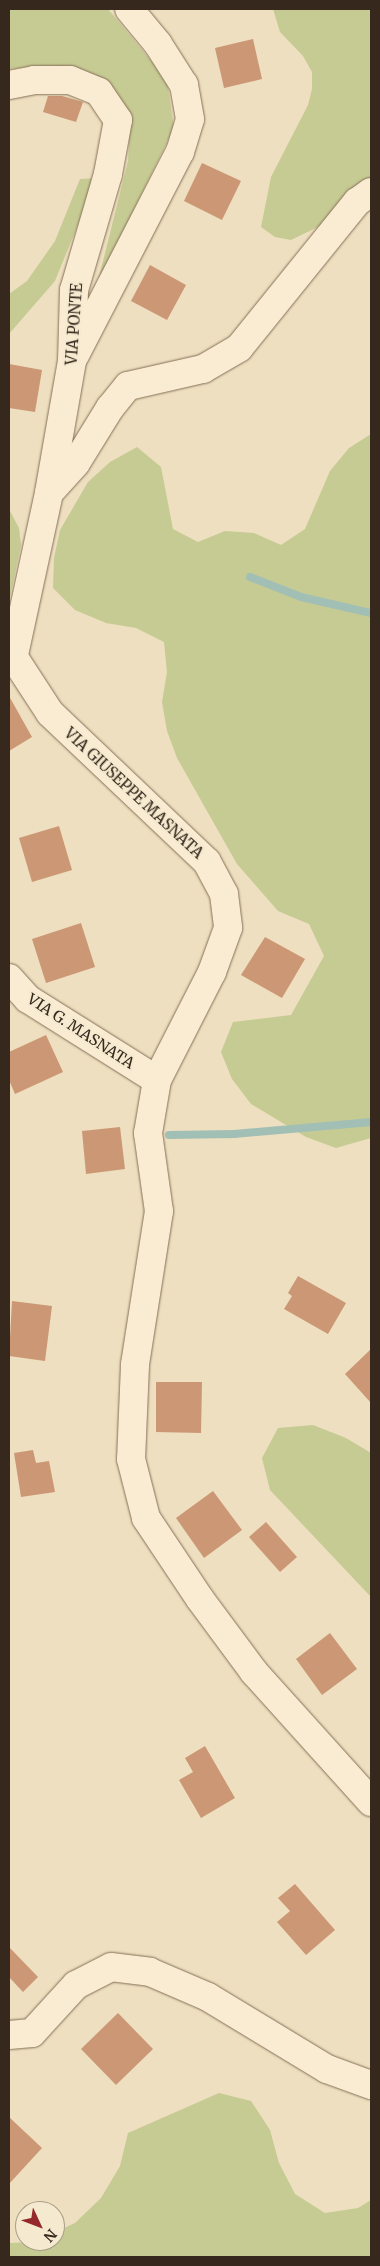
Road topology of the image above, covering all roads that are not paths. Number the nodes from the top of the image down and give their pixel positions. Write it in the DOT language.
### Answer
graph roads {
  1 [pos="129,9"];
  2 [pos="9,85"];
  3 [pos="371,192"];
  4 [pos="72,361"];
  5 [pos="49,493"];
  6 [pos="11,652"];
  7 [pos="9,978"];
  8 [pos="157,1080"];
  9 [pos="371,1802"];
  10 [pos="9,2035"];
  11 [pos="371,2085"];
  1 -- 4 [label="street"];
  2 -- 4 [label="street, VIA PONTE"];
  3 -- 5 [label="street"];
  4 -- 5 [label="street, VIA PONTE"];
  5 -- 6 [label="street, VIA PONTE"];
  6 -- 8 [label="street, VIA GIUSEPPE MASNATA"];
  7 -- 8 [label="street, VIA G. MASNATA"];
  8 -- 9 [label="street, VIA GIUSEPPE MASNATA"];
  10 -- 11 [label="street"];
}
